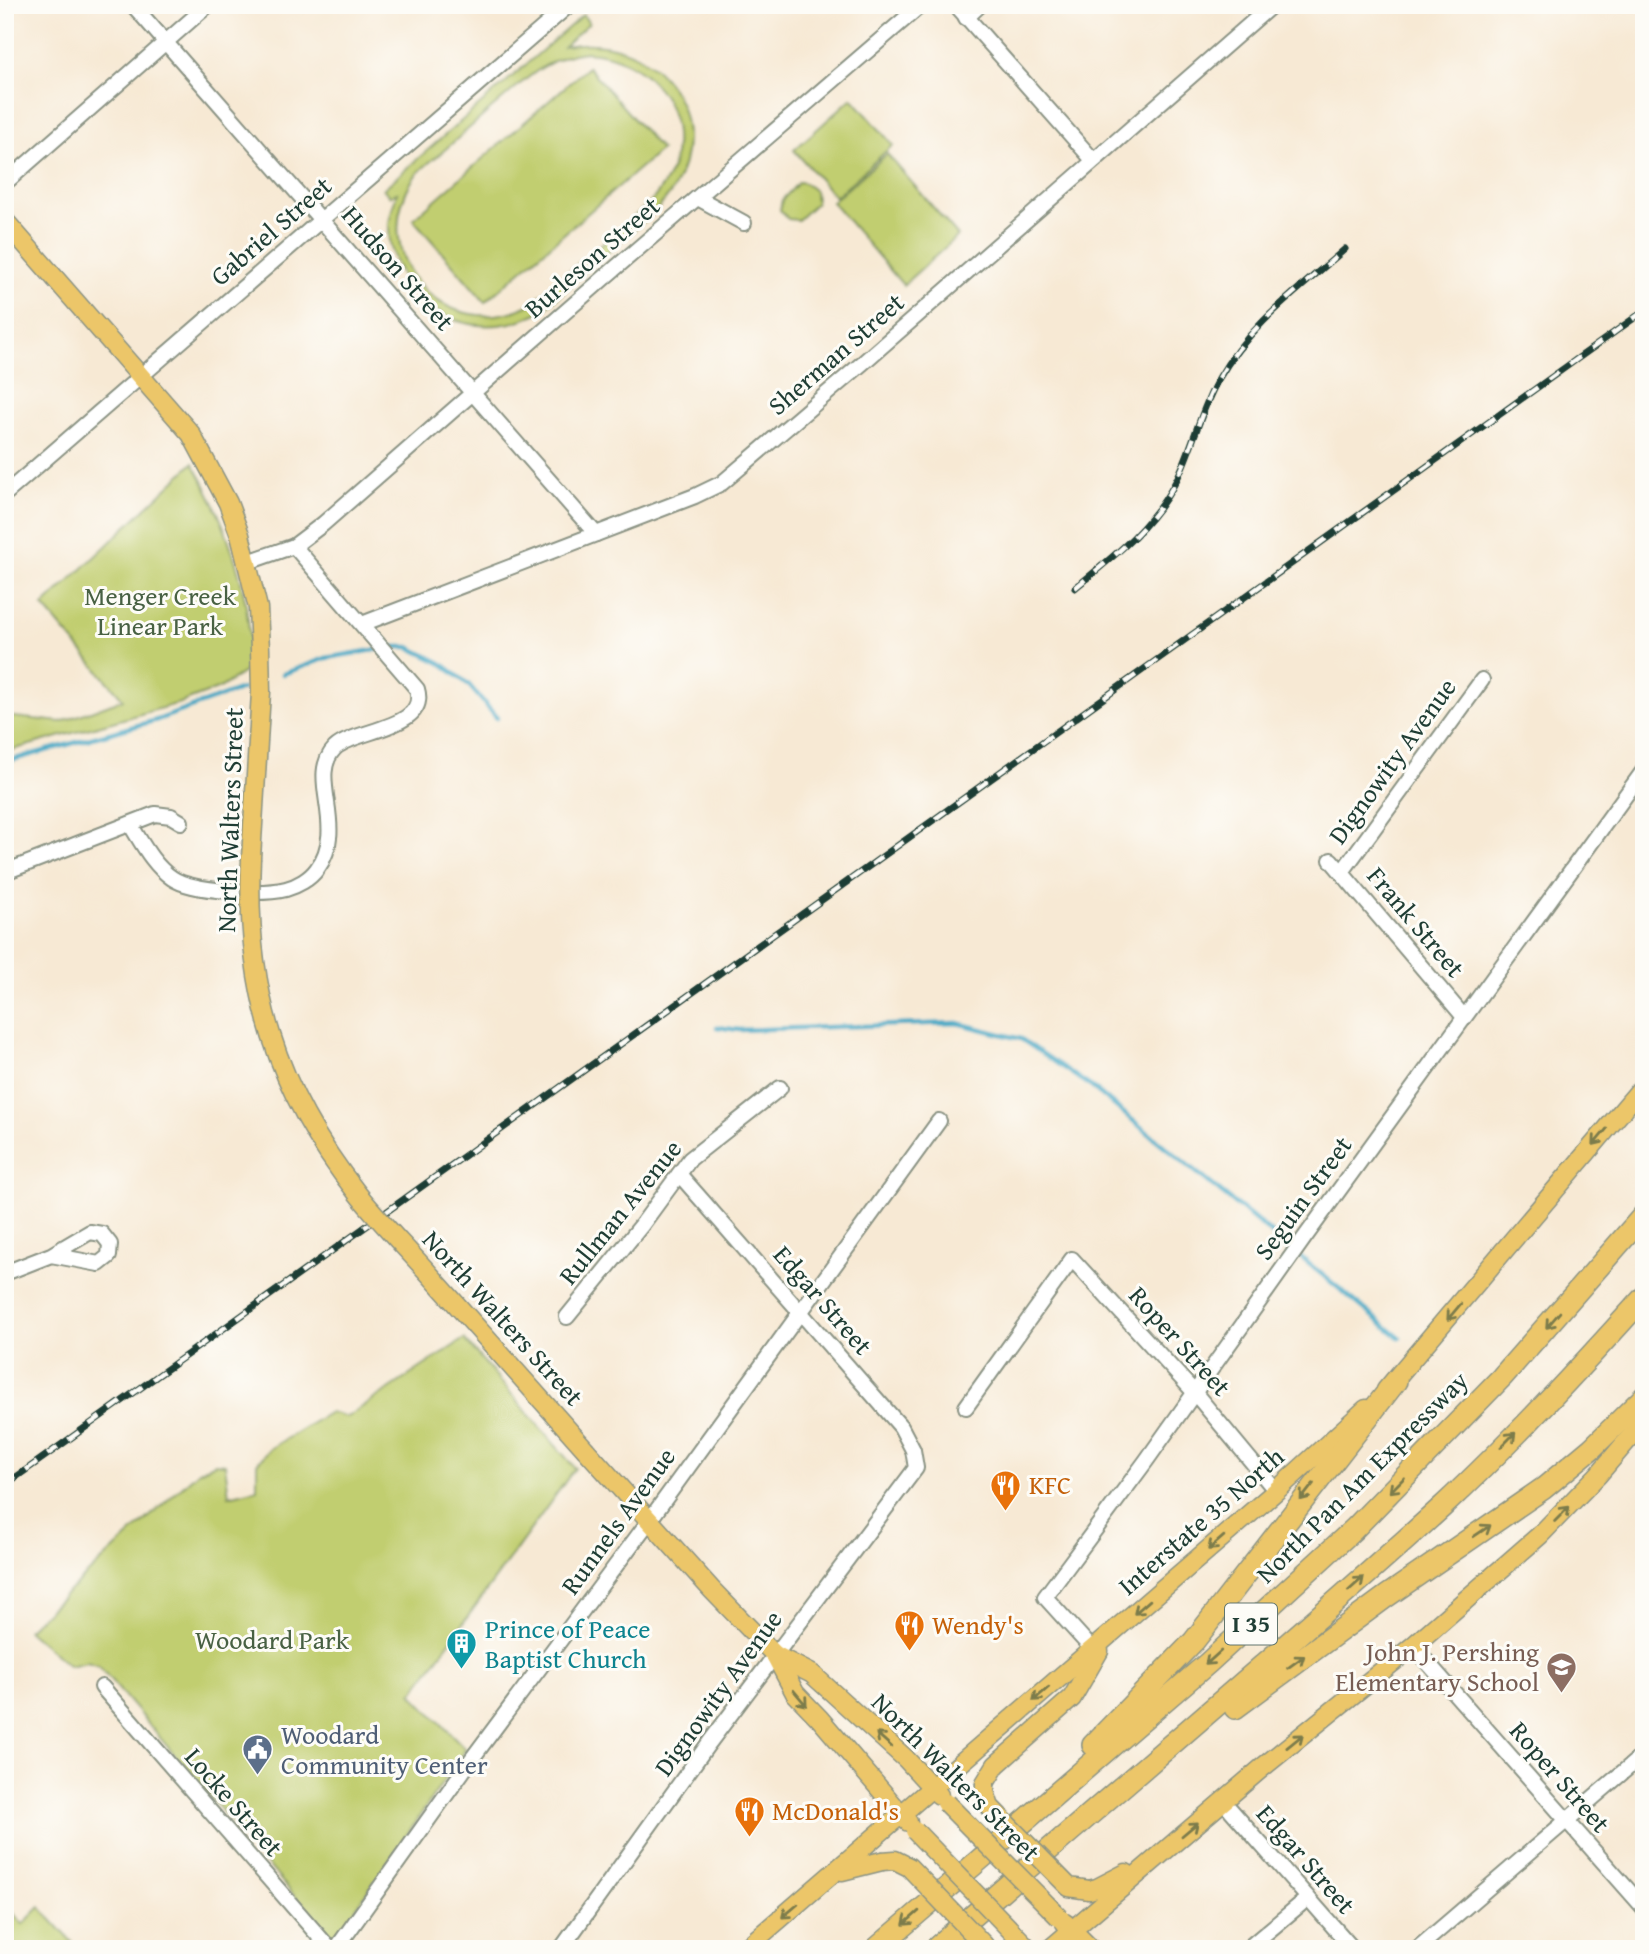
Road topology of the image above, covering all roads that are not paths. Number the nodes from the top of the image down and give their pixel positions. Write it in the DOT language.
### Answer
graph roads {
  1 [pos="133,5"];
  2 [pos="208,5"];
  3 [pos="921,5"];
  4 [pos="956,5"];
  5 [pos="980,5"];
  6 [pos="1272,5"];
  7 [pos="561,8"];
  8 [pos="966,18"];
  9 [pos="166,42"];
  10 [pos="1093,160"];
  11 [pos="5,183"];
  12 [pos="698,198"];
  13 [pos="322,219"];
  14 [pos="5,221"];
  15 [pos="744,223"];
  16 [pos="141,376"];
  17 [pos="475,393"];
  18 [pos="5,494"];
  19 [pos="596,534"];
  20 [pos="294,546"];
  21 [pos="248,562"];
  22 [pos="362,624"];
  23 [pos="1482,680"];
  24 [pos="1644,770"];
  25 [pos="181,822"];
  26 [pos="130,824"];
  27 [pos="1331,860"];
  28 [pos="5,872"];
  29 [pos="1342,872"];
  30 [pos="1464,1017"];
  31 [pos="1644,1085"];
  32 [pos="780,1088"];
  33 [pos="939,1121"];
  34 [pos="679,1174"];
  35 [pos="1644,1215"];
  36 [pos="51,1255"];
  37 [pos="5,1273"];
  38 [pos="1643,1298"];
  39 [pos="800,1310"];
  40 [pos="567,1317"];
  41 [pos="1396,1381"];
  42 [pos="1194,1392"];
  43 [pos="1644,1397"];
  44 [pos="966,1407"];
  45 [pos="1644,1421"];
  46 [pos="916,1468"];
  47 [pos="1276,1491"];
  48 [pos="649,1521"];
  49 [pos="1100,1644"];
  50 [pos="1413,1646"];
  51 [pos="775,1655"];
  52 [pos="102,1687"];
  53 [pos="1644,1754"];
  54 [pos="933,1788"];
  55 [pos="1223,1801"];
  56 [pos="901,1815"];
  57 [pos="1024,1819"];
  58 [pos="1566,1821"];
  59 [pos="1046,1851"];
  60 [pos="1162,1853"];
  61 [pos="835,1872"];
  62 [pos="1308,1898"];
  63 [pos="1644,1908"];
  64 [pos="1066,1924"];
  65 [pos="1027,1948"];
  66 [pos="330,1949"];
  67 [pos="336,1949"];
  68 [pos="561,1949"];
  69 [pos="745,1949"];
  70 [pos="876,1949"];
  71 [pos="935,1949"];
  72 [pos="985,1949"];
  73 [pos="1050,1949"];
  74 [pos="1091,1949"];
  75 [pos="1247,1949"];
  76 [pos="1353,1949"];
  77 [pos="1418,1949"];
  1 -- 9 [label="street, Hudson Street"];
  2 -- 9 [label="street"];
  3 -- 12 [label="street, Burleson Street"];
  4 -- 8 [label="street"];
  5 -- 8 [label="street"];
  6 -- 10 [label="street, Sherman Street"];
  7 -- 13 [label="street, Gabriel Street"];
  8 -- 10 [label="street"];
  9 -- 11 [label="street"];
  9 -- 13 [label="street, Hudson Street"];
  10 -- 19 [label="street, Sherman Street"];
  12 -- 15 [label="street"];
  12 -- 17 [label="street, Burleson Street"];
  13 -- 16 [label="street, Gabriel Street"];
  13 -- 17 [label="street, Hudson Street"];
  14 -- 16 [label="main road, North Walters Street"];
  16 -- 18 [label="street, Gabriel Street"];
  16 -- 21 [label="main road, North Walters Street"];
  17 -- 19 [label="street, Hudson Street"];
  17 -- 20 [label="street, Burleson Street"];
  19 -- 22 [label="street, Sherman Street"];
  20 -- 21 [label="street, Burleson Street"];
  20 -- 22 [label="street"];
  21 -- 48 [label="main road, North Walters Street, bridge"];
  22 -- 26 [label="street"];
  23 -- 29 [label="street, Dignowity Avenue"];
  24 -- 30 [label="street, Seguin Street"];
  25 -- 26 [label="street"];
  26 -- 28 [label="street"];
  27 -- 29 [label="street, Frank Street"];
  29 -- 30 [label="street, Frank Street"];
  30 -- 42 [label="street, Seguin Street"];
  31 -- 41 [label="main road, Interstate 35 North, one-way"];
  32 -- 34 [label="street, Rullman Avenue"];
  33 -- 39 [label="street, Runnels Avenue"];
  34 -- 39 [label="street, Edgar Street"];
  34 -- 40 [label="street, Rullman Avenue"];
  35 -- 57 [label="highway, North Pan Am Expressway / I 35, one-way"];
  36 -- 37 [label="street"];
  59 -- 38 [label="highway, I 35, one-way"];
  39 -- 46 [label="street, Edgar Street"];
  39 -- 48 [label="street, Runnels Avenue"];
  41 -- 47 [label="main road, Interstate 35 North"];
  41 -- 57 [label="highway, one-way"];
  42 -- 44 [label="street, Roper Street"];
  42 -- 47 [label="street, Roper Street"];
  42 -- 49 [label="street, Seguin Street"];
  59 -- 43 [label="highway, one-way"];
  50 -- 45 [label="main road, one-way"];
  46 -- 51 [label="street, Dignowity Avenue"];
  47 -- 49 [label="main road, Interstate 35 North, one-way"];
  48 -- 51 [label="main road, North Walters Street"];
  48 -- 67 [label="street, Runnels Avenue"];
  49 -- 54 [label="main road, Interstate 35 North, one-way"];
  49 -- 60 [label="main road, bridge"];
  55 -- 50 [label="main road, one-way"];
  50 -- 58 [label="street, Roper Street"];
  54 -- 51 [label="main road, North Walters Street, one-way"];
  51 -- 56 [label="main road, North Walters Street, one-way"];
  51 -- 68 [label="street, Dignowity Avenue"];
  52 -- 66 [label="street, Locke Street"];
  53 -- 58 [label="street"];
  54 -- 56 [label="main road, Interstate 35 North"];
  54 -- 64 [label="main road, North Walters Street, bridge"];
  60 -- 55 [label="main road, one-way"];
  55 -- 62 [label="street, Edgar Street"];
  56 -- 61 [label="main road, Interstate 35 North"];
  56 -- 65 [label="main road, North Walters Street, bridge"];
  57 -- 70 [label="highway, North Pan Am Expressway / I 35, one-way"];
  58 -- 63 [label="street, Roper Street"];
  58 -- 77 [label="street"];
  59 -- 71 [label="highway, I 35"];
  60 -- 64 [label="main road"];
  61 -- 69 [label="main road, Interstate 35 North, one-way"];
  61 -- 72 [label="main road, bridge"];
  62 -- 75 [label="street"];
  62 -- 76 [label="street, Edgar Street"];
  64 -- 73 [label="main road"];
  64 -- 74 [label="main road, North Walters Street"];
}
